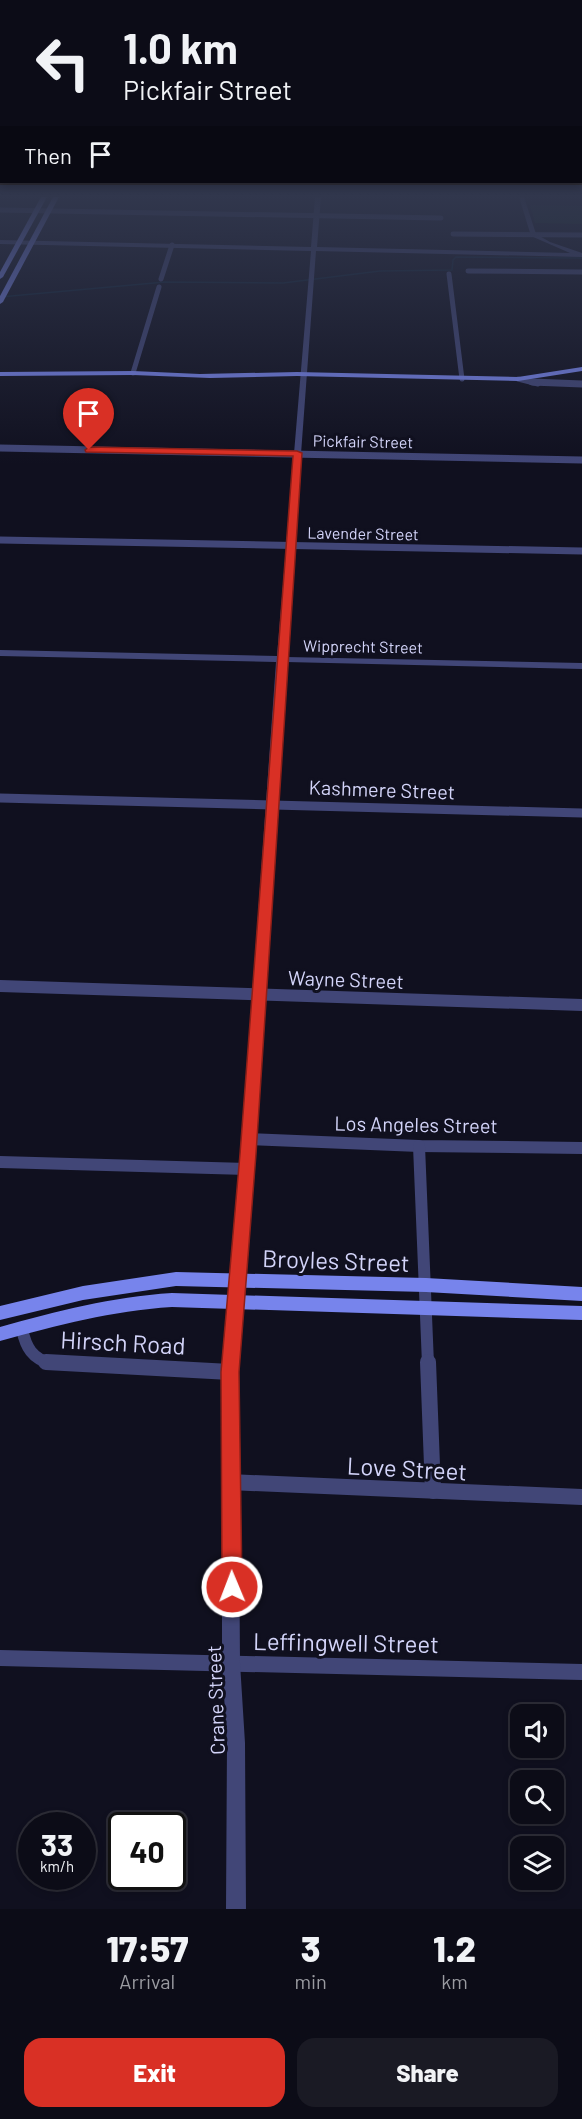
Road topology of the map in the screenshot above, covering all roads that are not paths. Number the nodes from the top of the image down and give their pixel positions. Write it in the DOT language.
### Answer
graph roads {
  1 [pos="311,286"];
  2 [pos="450,286"];
  3 [pos="159,287"];
  4 [pos="582,364"];
  5 [pos="0,368"];
  6 [pos="582,369"];
  7 [pos="55,372"];
  8 [pos="132,373"];
  9 [pos="0,374"];
  10 [pos="303,375"];
  11 [pos="542,375"];
  12 [pos="462,379"];
  13 [pos="505,379"];
  14 [pos="518,379"];
  15 [pos="551,384"];
  16 [pos="570,384"];
  17 [pos="582,384"];
  18 [pos="0,448"];
  19 [pos="297,453"];
  20 [pos="582,460"];
  21 [pos="0,540"];
  22 [pos="289,545"];
  23 [pos="582,551"];
  24 [pos="0,653"];
  25 [pos="282,659"];
  26 [pos="582,666"];
  27 [pos="0,798"];
  28 [pos="271,804"];
  29 [pos="582,813"];
  30 [pos="0,986"];
  31 [pos="258,993"];
  32 [pos="582,1005"];
  33 [pos="249,1139"];
  34 [pos="419,1146"];
  35 [pos="582,1148"];
  36 [pos="0,1162"];
  37 [pos="247,1169"];
  38 [pos="238,1279"];
  39 [pos="426,1285"];
  40 [pos="582,1294"];
  41 [pos="237,1301"];
  42 [pos="427,1306"];
  43 [pos="0,1313"];
  44 [pos="582,1313"];
  45 [pos="22,1329"];
  46 [pos="0,1334"];
  47 [pos="230,1372"];
  48 [pos="230,1482"];
  49 [pos="433,1491"];
  50 [pos="582,1497"];
  51 [pos="0,1658"];
  52 [pos="231,1663"];
  53 [pos="582,1672"];
  54 [pos="236,1909"];
  1 -- 10 [label="street, Crane Street"];
  2 -- 12 [label="street"];
  3 -- 8 [label="street"];
  4 -- 11 [label="main road"];
  5 -- 7 [label="main road"];
  6 -- 11 [label="main road"];
  7 -- 8 [label="main road"];
  7 -- 9 [label="main road"];
  8 -- 10 [label="main road"];
  10 -- 12 [label="main road"];
  10 -- 19 [label="street, Crane Street"];
  11 -- 13 [label="main road"];
  11 -- 14 [label="main road"];
  11 -- 15 [label="street"];
  11 -- 16 [label="street"];
  12 -- 13 [label="main road"];
  13 -- 14 [label="main road"];
  14 -- 15 [label="street"];
  15 -- 16 [label="street"];
  16 -- 17 [label="street"];
  18 -- 19 [label="street, Pickfair Street"];
  19 -- 20 [label="street, Pickfair Street"];
  19 -- 22 [label="street, Crane Street"];
  21 -- 22 [label="street, Lavender Street"];
  22 -- 23 [label="street, Lavender Street"];
  22 -- 25 [label="street, Crane Street"];
  24 -- 25 [label="street, Wipprecht Street"];
  25 -- 26 [label="street, Wipprecht Street"];
  25 -- 28 [label="street, Crane Street"];
  27 -- 28 [label="street, Kashmere Street"];
  28 -- 29 [label="street, Kashmere Street"];
  28 -- 31 [label="street, Crane Street"];
  30 -- 31 [label="street, Wayne Street"];
  31 -- 32 [label="street, Wayne Street"];
  31 -- 33 [label="street, Crane Street"];
  33 -- 34 [label="street, Los Angeles Street"];
  33 -- 37 [label="street, Crane Street"];
  34 -- 35 [label="street, Los Angeles Street"];
  34 -- 39 [label="street"];
  36 -- 37 [label="street"];
  37 -- 38 [label="street, Crane Street"];
  38 -- 39 [label="main road, Broyles Street"];
  38 -- 41 [label="street, Crane Street"];
  38 -- 43 [label="main road, Broyles Street"];
  39 -- 40 [label="main road, Broyles Street"];
  39 -- 42 [label="street"];
  41 -- 42 [label="main road, Broyles Street"];
  41 -- 45 [label="main road, Broyles Street"];
  41 -- 47 [label="street, Crane Street"];
  42 -- 44 [label="main road, Broyles Street"];
  42 -- 49 [label="street"];
  45 -- 46 [label="main road"];
  45 -- 47 [label="street, Hirsch Road"];
  47 -- 48 [label="street, Crane Street"];
  48 -- 49 [label="street, Love Street"];
  48 -- 52 [label="street, Crane Street"];
  49 -- 50 [label="street, Love Street"];
  51 -- 52 [label="street, Leffingwell Street"];
  52 -- 53 [label="street, Leffingwell Street"];
  52 -- 54 [label="street, Crane Street"];
}
